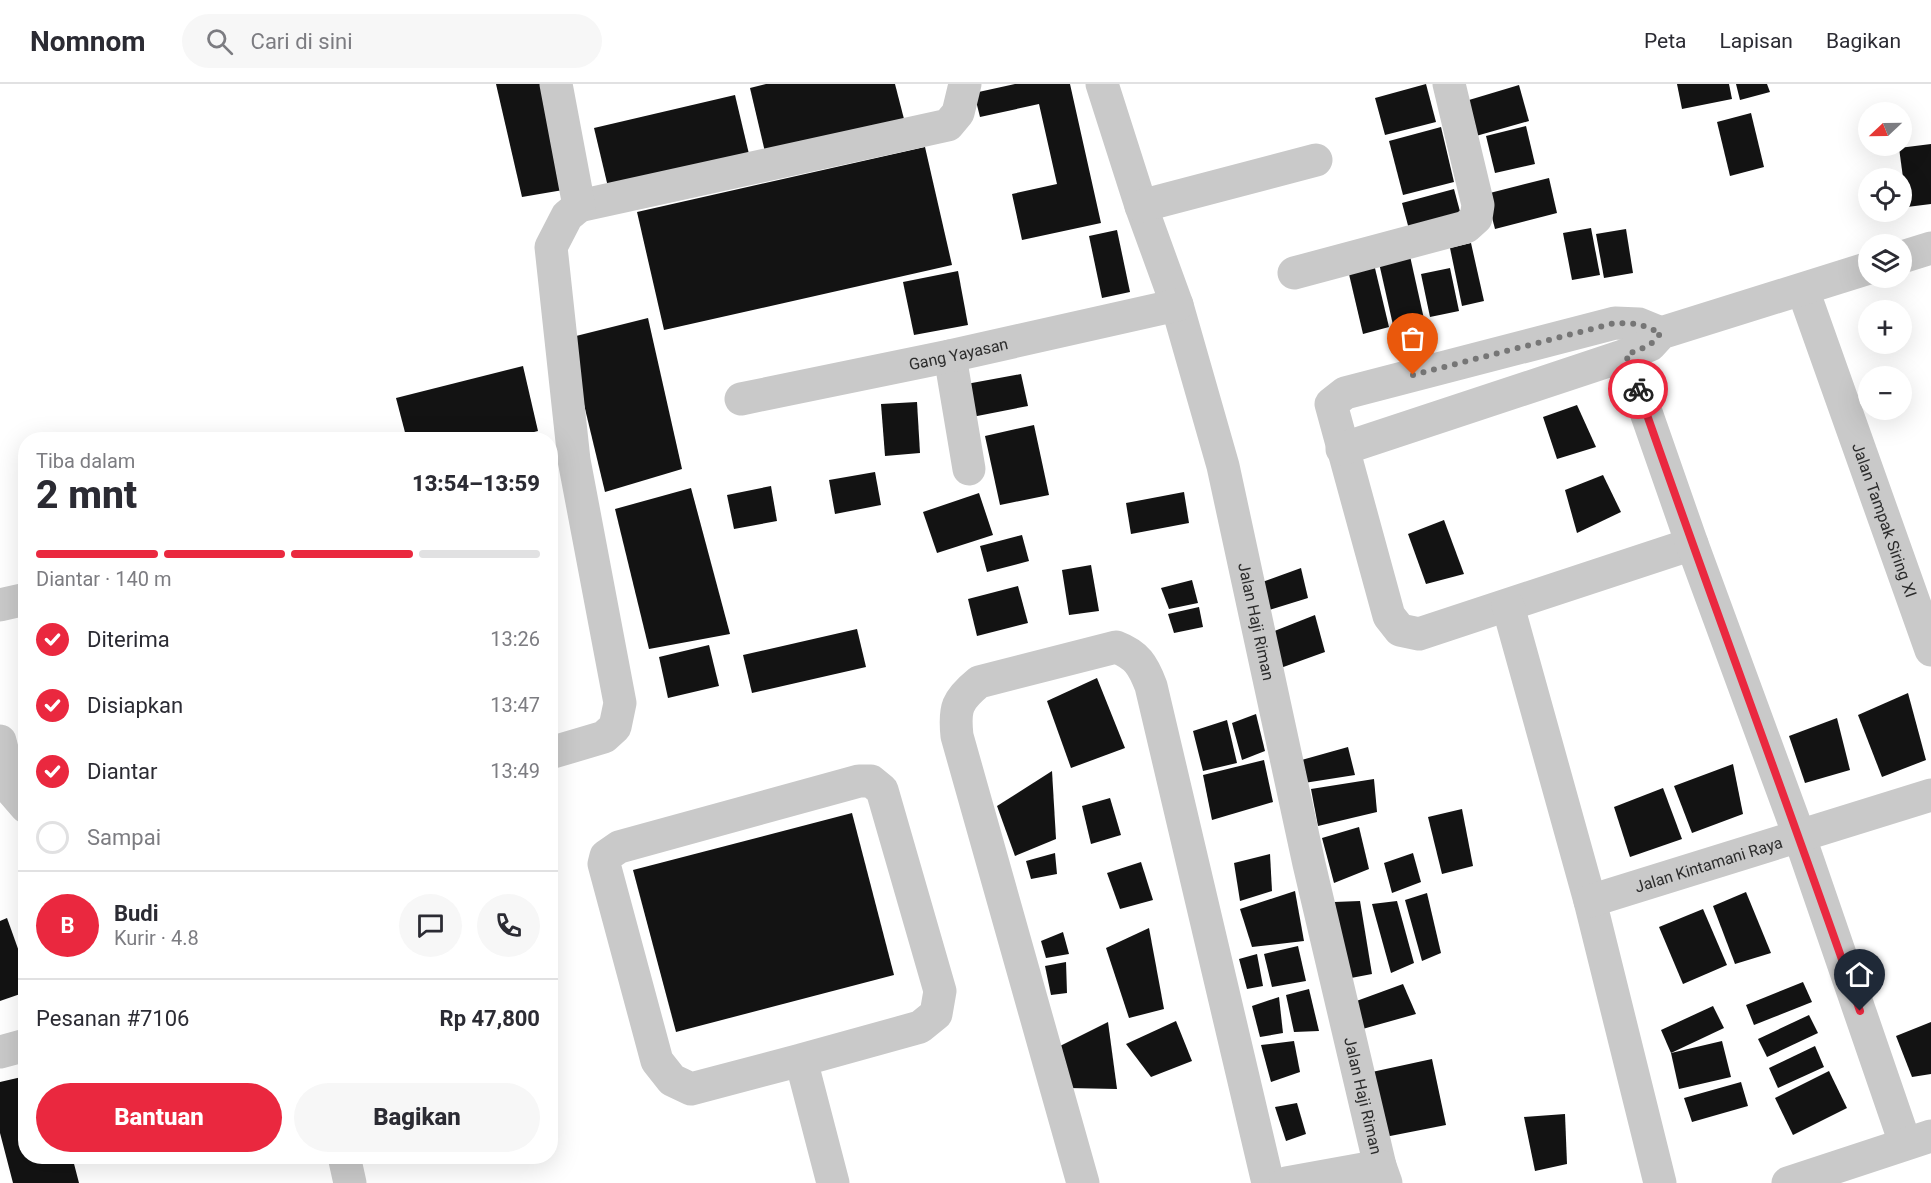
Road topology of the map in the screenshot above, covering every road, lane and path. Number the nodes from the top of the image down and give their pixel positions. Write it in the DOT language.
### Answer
graph roads {
  1 [pos="556,84"];
  2 [pos="965,84"];
  3 [pos="1102,84"];
  4 [pos="1449,84"];
  5 [pos="1316,160"];
  6 [pos="579,206"];
  7 [pos="1141,206"];
  8 [pos="1931,248"];
  9 [pos="1912,254"];
  10 [pos="1858,272"];
  11 [pos="1294,273"];
  12 [pos="1803,290"];
  13 [pos="1177,305"];
  14 [pos="1661,333"];
  15 [pos="1626,355"];
  16 [pos="951,356"];
  17 [pos="741,399"];
  18 [pos="1342,448"];
  19 [pos="562,463"];
  20 [pos="969,469"];
  21 [pos="1692,544"];
  22 [pos="18,601"];
  23 [pos="0,605"];
  24 [pos="1508,606"];
  25 [pos="1931,650"];
  26 [pos="0,741"];
  27 [pos="558,751"];
  28 [pos="1931,795"];
  29 [pos="18,798"];
  30 [pos="1799,835"];
  31 [pos="1590,901"];
  32 [pos="18,1047"];
  33 [pos="0,1052"];
  34 [pos="801,1060"];
  35 [pos="1918,1139"];
  36 [pos="346,1164"];
  37 [pos="1383,1174"];
  38 [pos="350,1183"];
  39 [pos="833,1183"];
  40 [pos="1083,1183"];
  41 [pos="1268,1183"];
  42 [pos="1286,1183"];
  43 [pos="1660,1183"];
  44 [pos="1788,1183"];
  1 -- 6 [label="street"];
  2 -- 6 [label="street"];
  3 -- 7 [label="street, Jalan Haji Riman"];
  4 -- 11 [label="street"];
  5 -- 7 [label="street"];
  6 -- 19 [label="street"];
  7 -- 13 [label="street, Jalan Haji Riman"];
  8 -- 9 [label="street"];
  10 -- 12 [label="street"];
  12 -- 14 [label="street"];
  12 -- 25 [label="street, Jalan Tampak Siring XI"];
  13 -- 16 [label="street, Gang Yayasan"];
  13 -- 37 [label="street, Jalan Haji Riman"];
  14 -- 15 [label="street"];
  14 -- 18 [label="street"];
  15 -- 18 [label="street"];
  15 -- 21 [label="street"];
  16 -- 17 [label="street, Gang Yayasan"];
  16 -- 20 [label="street"];
  18 -- 24 [label="street"];
  19 -- 27 [label="street"];
  21 -- 24 [label="street"];
  21 -- 30 [label="street"];
  22 -- 23 [label="street"];
  24 -- 31 [label="street"];
  26 -- 29 [label="street"];
  28 -- 30 [label="street, Jalan Kintamani Raya"];
  30 -- 31 [label="street, Jalan Kintamani Raya"];
  30 -- 35 [label="street"];
  31 -- 43 [label="street"];
  32 -- 33 [label="street"];
  34 -- 34 [label="street"];
  34 -- 39 [label="street"];
  35 -- 44 [label="street"];
  36 -- 38 [label="street"];
  37 -- 42 [label="street, Jalan Haji Riman"];
  40 -- 41 [label="street"];
}
